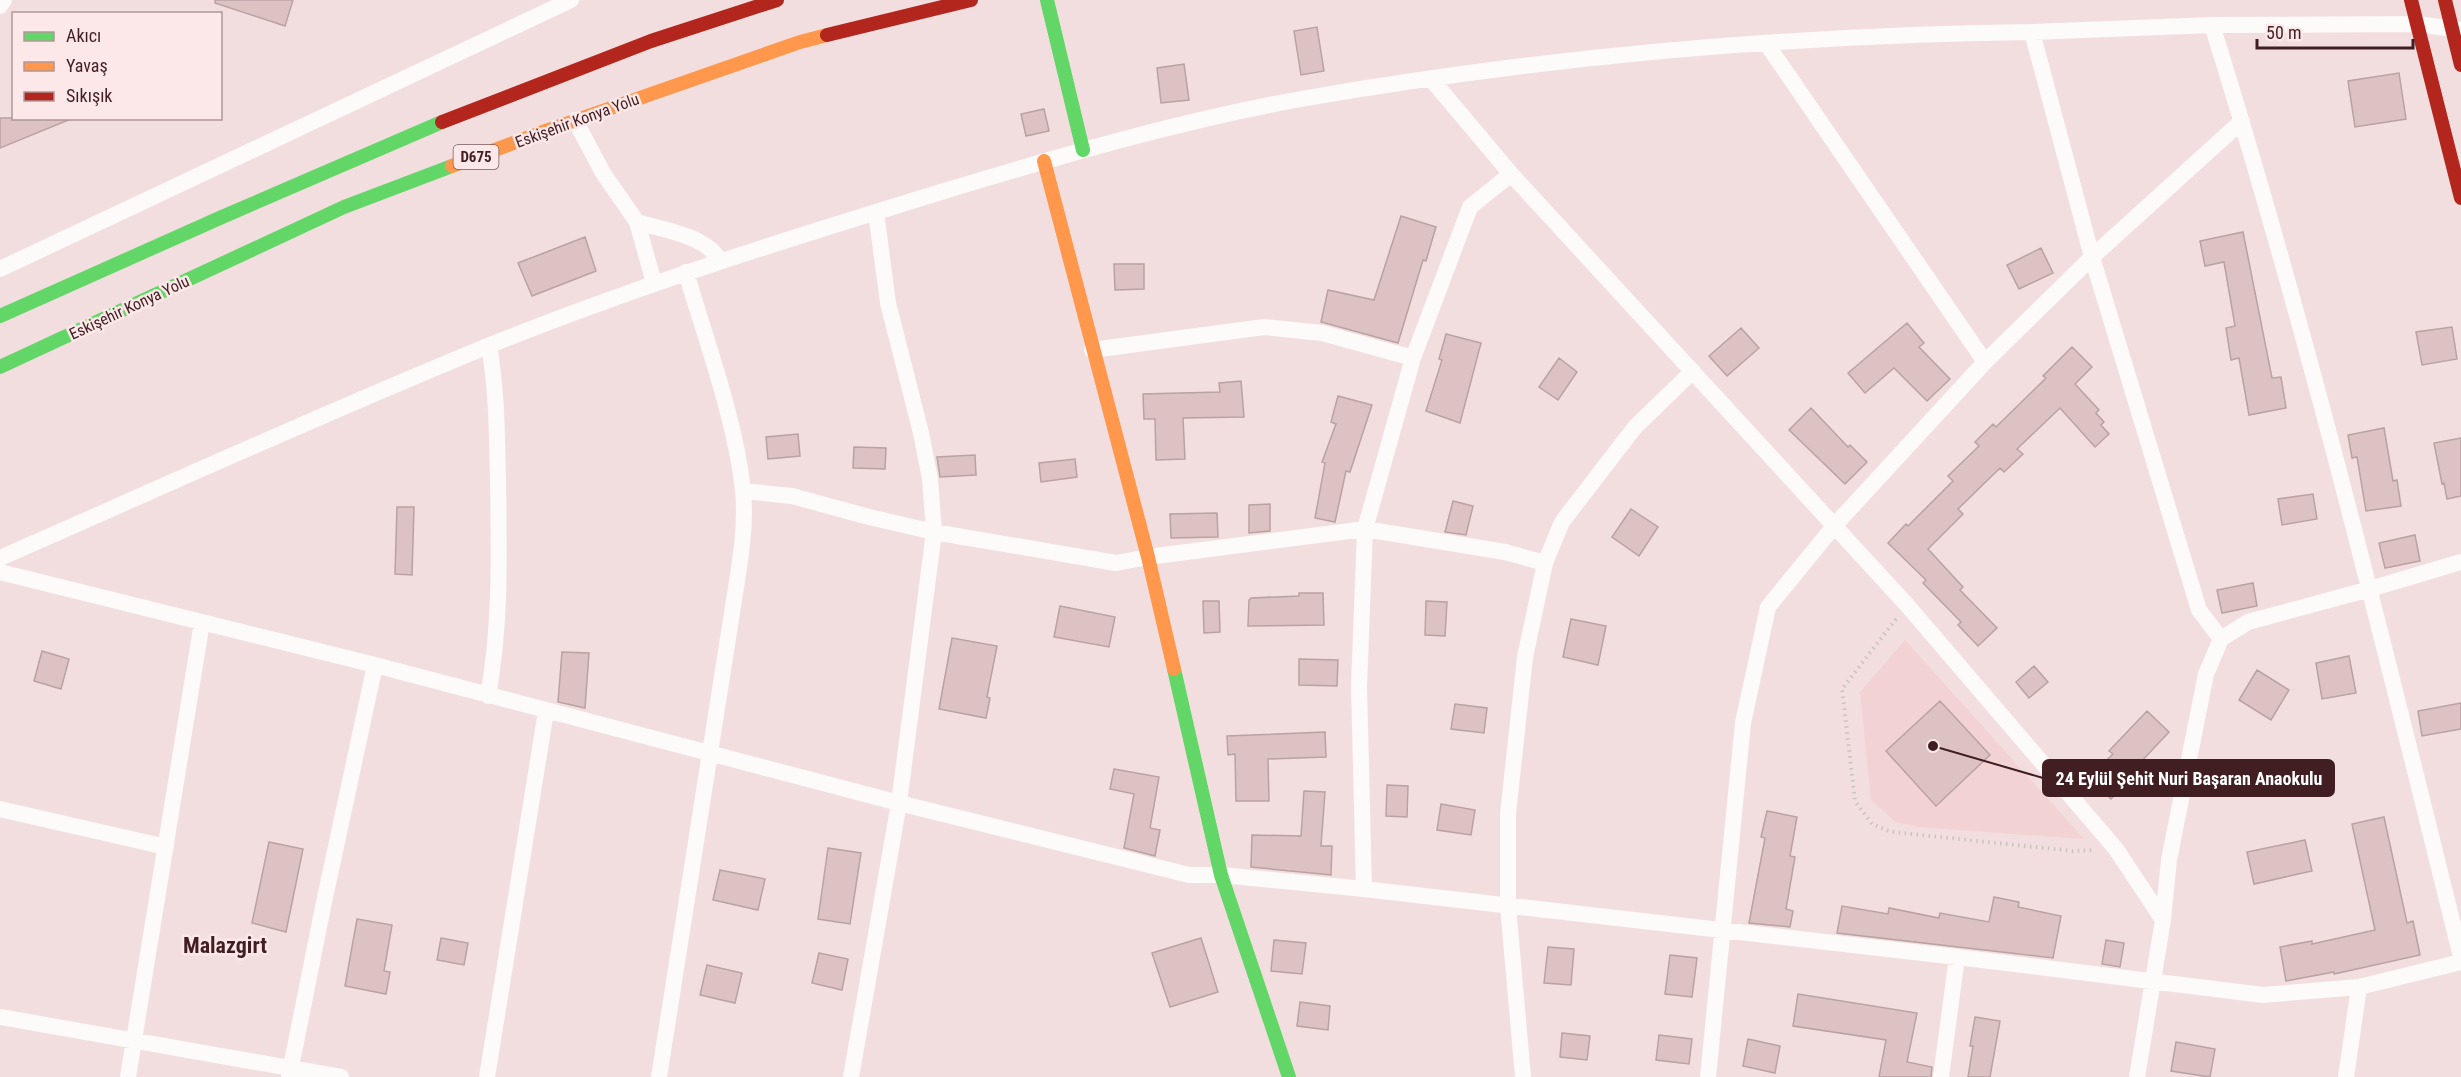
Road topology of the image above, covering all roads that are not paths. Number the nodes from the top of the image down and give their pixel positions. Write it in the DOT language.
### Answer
graph roads {
  1 [pos="4,0"];
  2 [pos="571,0"];
  3 [pos="777,0"];
  4 [pos="971,0"];
  5 [pos="1047,0"];
  6 [pos="2411,0"];
  7 [pos="2445,0"];
  8 [pos="0,6"];
  9 [pos="2418,24"];
  10 [pos="2212,25"];
  11 [pos="2456,30"];
  12 [pos="2032,32"];
  13 [pos="1766,43"];
  14 [pos="2461,65"];
  15 [pos="1432,80"];
  16 [pos="575,120"];
  17 [pos="2242,121"];
  18 [pos="1083,150"];
  19 [pos="1044,161"];
  20 [pos="1511,174"];
  21 [pos="2461,198"];
  22 [pos="876,212"];
  23 [pos="637,222"];
  24 [pos="2092,257"];
  25 [pos="720,261"];
  26 [pos="0,269"];
  27 [pos="686,272"];
  28 [pos="654,284"];
  29 [pos="0,316"];
  30 [pos="489,345"];
  31 [pos="1092,350"];
  32 [pos="1413,358"];
  33 [pos="1984,362"];
  34 [pos="0,367"];
  35 [pos="1693,371"];
  36 [pos="743,491"];
  37 [pos="1835,525"];
  38 [pos="1365,529"];
  39 [pos="934,532"];
  40 [pos="1148,557"];
  41 [pos="0,558"];
  42 [pos="2461,562"];
  43 [pos="1545,563"];
  44 [pos="0,572"];
  45 [pos="2370,589"];
  46 [pos="202,622"];
  47 [pos="2221,639"];
  48 [pos="375,665"];
  49 [pos="488,696"];
  50 [pos="546,711"];
  51 [pos="710,753"];
  52 [pos="899,802"];
  53 [pos="0,809"];
  54 [pos="166,847"];
  55 [pos="1221,875"];
  56 [pos="1364,889"];
  57 [pos="1508,906"];
  58 [pos="2163,920"];
  59 [pos="1724,930"];
  60 [pos="1958,957"];
  61 [pos="2461,957"];
  62 [pos="2461,962"];
  63 [pos="2153,980"];
  64 [pos="2359,987"];
  65 [pos="0,1017"];
  66 [pos="135,1041"];
  67 [pos="290,1072"];
  68 [pos="128,1077"];
  69 [pos="341,1077"];
  70 [pos="487,1077"];
  71 [pos="659,1077"];
  72 [pos="851,1077"];
  73 [pos="1289,1077"];
  74 [pos="1523,1077"];
  75 [pos="1708,1077"];
  76 [pos="1941,1077"];
  77 [pos="2137,1077"];
  78 [pos="2346,1077"];
  1 -- 8 [label="street"];
  2 -- 26 [label="street"];
  3 -- 29 [label="main road"];
  4 -- 16 [label="main road, Eskişehir Konya Yolu / D675"];
  5 -- 18 [label="main road"];
  6 -- 9 [label="main road"];
  7 -- 11 [label="main road"];
  9 -- 10 [label="street"];
  9 -- 11 [label="street"];
  9 -- 21 [label="main road"];
  10 -- 12 [label="street"];
  10 -- 17 [label="street"];
  11 -- 14 [label="main road"];
  12 -- 13 [label="street"];
  12 -- 24 [label="street"];
  13 -- 15 [label="street"];
  13 -- 33 [label="street"];
  15 -- 18 [label="street"];
  15 -- 20 [label="street"];
  16 -- 23 [label="street"];
  16 -- 34 [label="main road, Eskişehir Konya Yolu / D675"];
  17 -- 24 [label="street"];
  17 -- 45 [label="street"];
  18 -- 19 [label="street"];
  19 -- 22 [label="street"];
  19 -- 31 [label="main road"];
  20 -- 32 [label="street"];
  20 -- 35 [label="street"];
  22 -- 25 [label="street"];
  22 -- 39 [label="street"];
  23 -- 25 [label="street"];
  23 -- 28 [label="street"];
  24 -- 33 [label="street"];
  24 -- 47 [label="street"];
  25 -- 27 [label="street"];
  27 -- 28 [label="street"];
  27 -- 36 [label="street"];
  28 -- 30 [label="street"];
  30 -- 41 [label="street"];
  30 -- 49 [label="street"];
  31 -- 32 [label="street"];
  31 -- 40 [label="main road"];
  32 -- 38 [label="street"];
  33 -- 37 [label="street"];
  35 -- 37 [label="street"];
  35 -- 43 [label="street"];
  36 -- 39 [label="street"];
  36 -- 51 [label="street"];
  37 -- 58 [label="street"];
  37 -- 59 [label="street"];
  38 -- 40 [label="street"];
  38 -- 43 [label="street"];
  38 -- 56 [label="street"];
  39 -- 40 [label="street"];
  39 -- 52 [label="street"];
  40 -- 55 [label="main road"];
  42 -- 45 [label="street"];
  43 -- 57 [label="street"];
  44 -- 46 [label="street"];
  45 -- 47 [label="street"];
  45 -- 61 [label="street"];
  46 -- 48 [label="street"];
  46 -- 54 [label="street"];
  47 -- 58 [label="street"];
  48 -- 49 [label="street"];
  48 -- 67 [label="street"];
  49 -- 50 [label="street"];
  50 -- 51 [label="street"];
  50 -- 70 [label="street"];
  51 -- 52 [label="street"];
  51 -- 71 [label="street"];
  52 -- 55 [label="street"];
  52 -- 72 [label="street"];
  53 -- 54 [label="street"];
  54 -- 66 [label="street"];
  55 -- 56 [label="street"];
  55 -- 73 [label="main road"];
  56 -- 57 [label="street"];
  57 -- 59 [label="street"];
  57 -- 74 [label="street"];
  58 -- 63 [label="street"];
  59 -- 60 [label="street"];
  59 -- 75 [label="street"];
  60 -- 63 [label="street"];
  60 -- 76 [label="street"];
  62 -- 64 [label="street"];
  63 -- 64 [label="street"];
  63 -- 77 [label="street"];
  64 -- 78 [label="street"];
  65 -- 66 [label="street"];
  66 -- 67 [label="street"];
  66 -- 68 [label="street"];
  67 -- 69 [label="street"];
}
